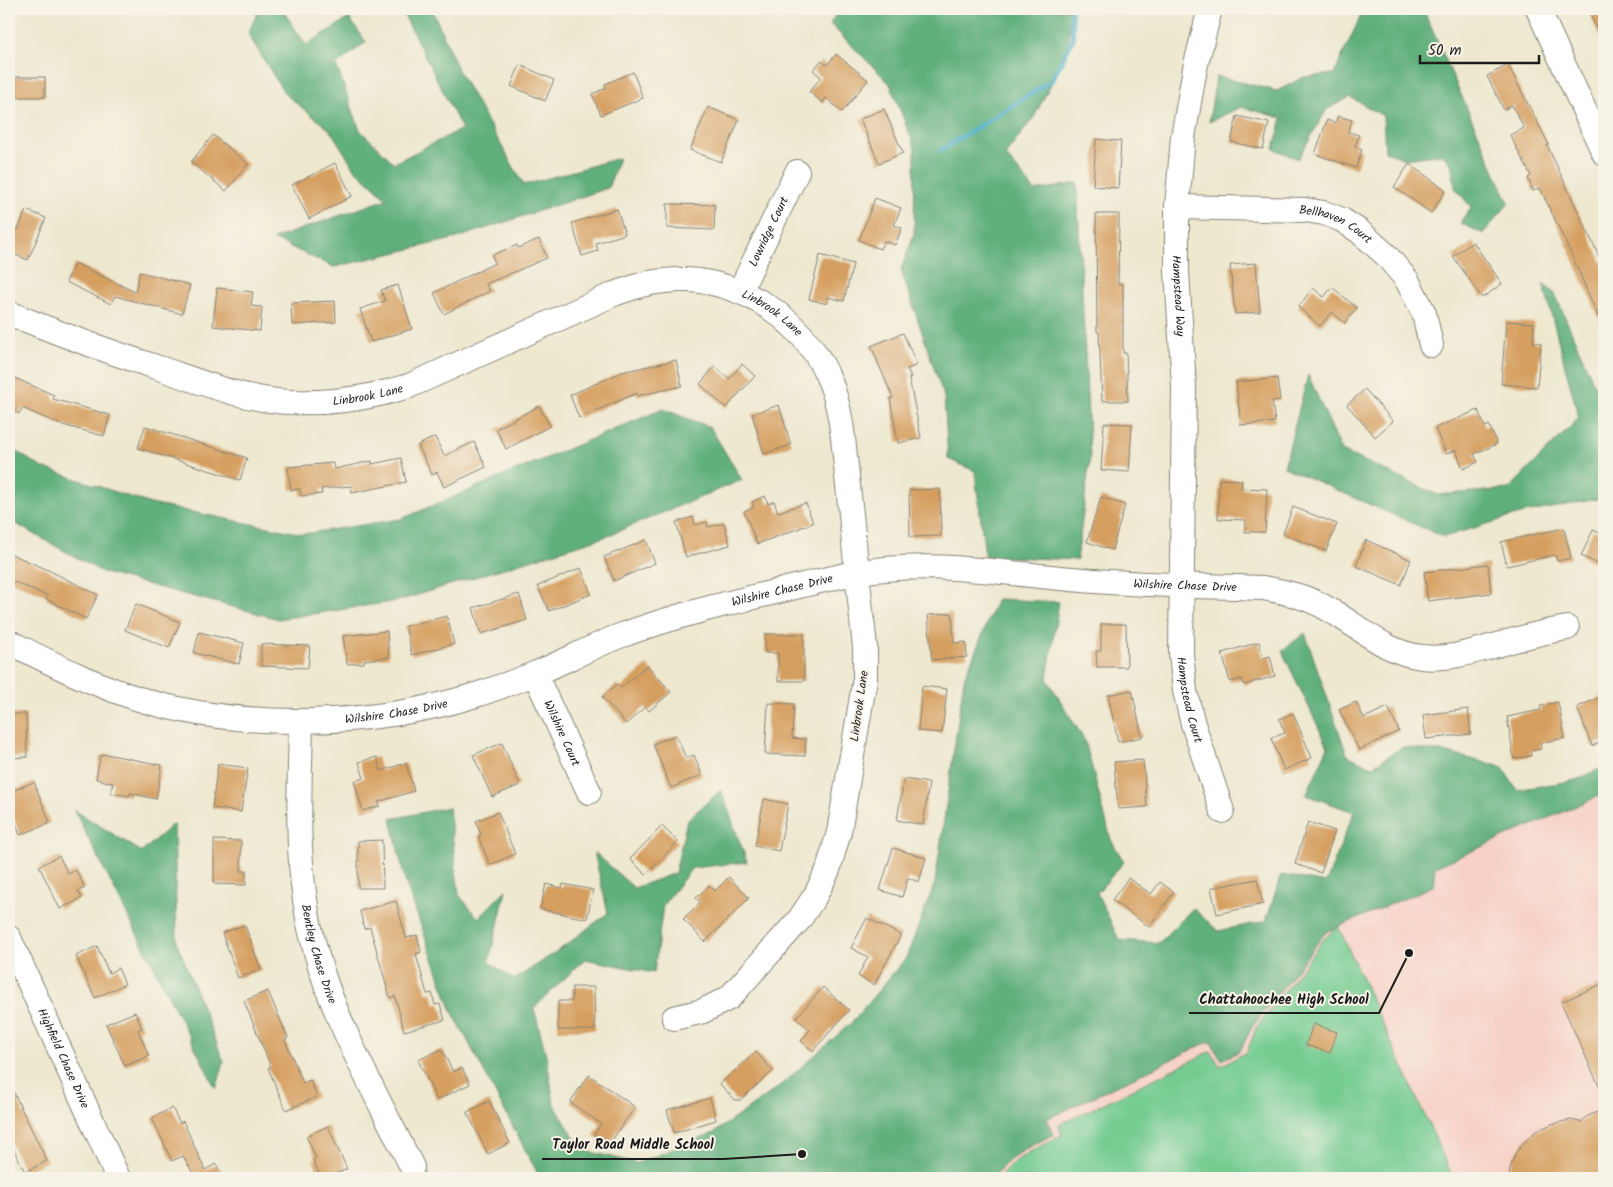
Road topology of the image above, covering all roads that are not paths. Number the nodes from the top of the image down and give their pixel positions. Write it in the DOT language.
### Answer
graph roads {
  1 [pos="1210,9"];
  2 [pos="1538,9"];
  3 [pos="1604,152"];
  4 [pos="798,172"];
  5 [pos="1177,207"];
  6 [pos="740,291"];
  7 [pos="9,313"];
  8 [pos="1431,345"];
  9 [pos="857,573"];
  10 [pos="1183,585"];
  11 [pos="1567,628"];
  12 [pos="9,642"];
  13 [pos="535,674"];
  14 [pos="301,722"];
  15 [pos="589,792"];
  16 [pos="1222,811"];
  17 [pos="9,938"];
  18 [pos="674,1018"];
  19 [pos="412,1166"];
  20 [pos="118,1178"];
  1 -- 5 [label="street, Hampstead Way"];
  2 -- 3 [label="street"];
  4 -- 6 [label="street, Lowridge Court"];
  5 -- 8 [label="street, Bellhaven Court"];
  5 -- 10 [label="street, Hampstead Way"];
  6 -- 7 [label="street, Linbrook Lane"];
  6 -- 9 [label="street, Linbrook Lane"];
  9 -- 10 [label="street, Wilshire Chase Drive"];
  9 -- 13 [label="street, Wilshire Chase Drive"];
  9 -- 18 [label="street, Linbrook Lane"];
  10 -- 11 [label="street, Wilshire Chase Drive"];
  10 -- 16 [label="street, Hampstead Court"];
  12 -- 14 [label="street, Wilshire Chase Drive"];
  13 -- 14 [label="street, Wilshire Chase Drive"];
  13 -- 15 [label="street, Wilshire Court"];
  14 -- 19 [label="street, Bentley Chase Drive"];
  17 -- 20 [label="street, Highfield Chase Drive"];
}
